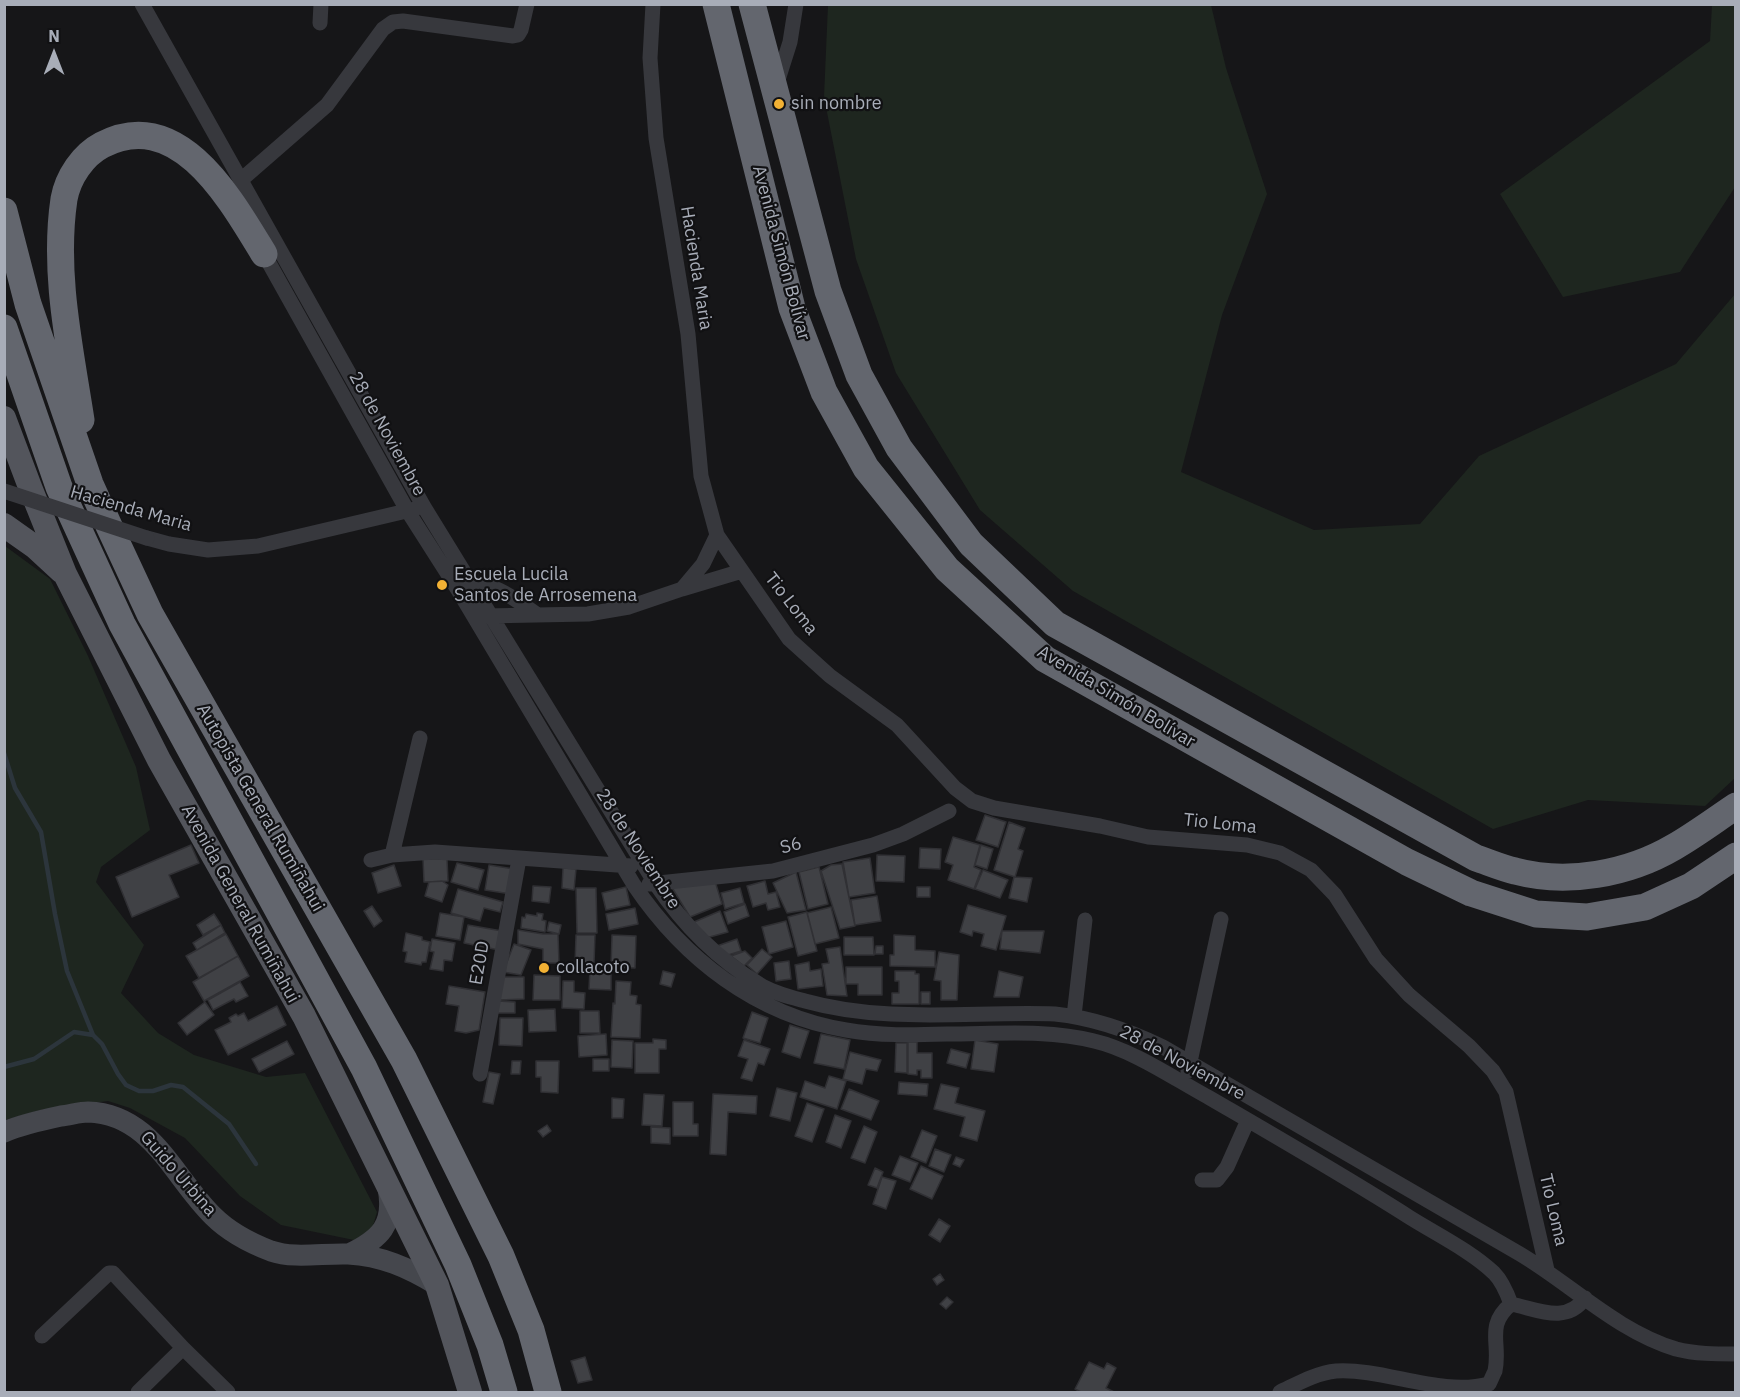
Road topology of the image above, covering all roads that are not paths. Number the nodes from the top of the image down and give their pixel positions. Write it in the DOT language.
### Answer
graph roads {
  1 [pos="142,4"];
  2 [pos="321,4"];
  3 [pos="527,4"];
  4 [pos="653,4"];
  5 [pos="716,4"];
  6 [pos="752,4"];
  7 [pos="796,4"];
  8 [pos="320,23"];
  9 [pos="775,88"];
  10 [pos="241,180"];
  11 [pos="254,207"];
  12 [pos="4,211"];
  13 [pos="264,254"];
  14 [pos="4,328"];
  15 [pos="4,418"];
  16 [pos="4,466"];
  17 [pos="90,484"];
  18 [pos="30,487"];
  19 [pos="4,491"];
  20 [pos="424,507"];
  21 [pos="407,510"];
  22 [pos="4,525"];
  23 [pos="717,536"];
  24 [pos="742,571"];
  25 [pos="65,574"];
  26 [pos="473,585"];
  27 [pos="682,589"];
  28 [pos="458,590"];
  29 [pos="471,615"];
  30 [pos="492,615"];
  31 [pos="538,615"];
  32 [pos="420,738"];
  33 [pos="1736,806"];
  34 [pos="949,811"];
  35 [pos="392,855"];
  36 [pos="1736,856"];
  37 [pos="519,859"];
  38 [pos="371,860"];
  39 [pos="623,866"];
  40 [pos="645,866"];
  41 [pos="655,883"];
  42 [pos="634,885"];
  43 [pos="1221,919"];
  44 [pos="1085,920"];
  45 [pos="1074,1016"];
  46 [pos="1190,1062"];
  47 [pos="480,1074"];
  48 [pos="1184,1084"];
  49 [pos="1248,1120"];
  50 [pos="4,1132"];
  51 [pos="1369,1166"];
  52 [pos="1202,1180"];
  53 [pos="387,1181"];
  54 [pos="1357,1184"];
  55 [pos="349,1254"];
  56 [pos="1547,1270"];
  57 [pos="436,1285"];
  58 [pos="1585,1298"];
  59 [pos="1510,1304"];
  60 [pos="42,1336"];
  61 [pos="183,1348"];
  62 [pos="1736,1354"];
  63 [pos="1419,1390"];
  64 [pos="138,1392"];
  65 [pos="228,1392"];
  66 [pos="470,1392"];
  67 [pos="504,1392"];
  68 [pos="548,1392"];
  69 [pos="1280,1392"];
  1 -- 10 [label="street"];
  2 -- 8 [label="street"];
  3 -- 10 [label="street"];
  4 -- 23 [label="street, Hacienda Maria"];
  5 -- 36 [label="highway, Avenida Simón Bolívar"];
  6 -- 9 [label="highway, Avenida Simón Bolívar"];
  7 -- 9 [label="street"];
  9 -- 33 [label="highway, Avenida Simón Bolívar"];
  10 -- 11 [label="street"];
  11 -- 13 [label="street, 28 de Noviembre"];
  11 -- 20 [label="street"];
  12 -- 17 [label="highway, Autopista General Rumiñahui"];
  13 -- 17 [label="highway"];
  13 -- 21 [label="street, 28 de Noviembre"];
  14 -- 67 [label="highway, Autopista General Rumiñahui"];
  15 -- 18 [label="main road, Avenida General Rumiñahui"];
  16 -- 18 [label="main road"];
  17 -- 68 [label="highway, Autopista General Rumiñahui"];
  18 -- 25 [label="main road, Avenida General Rumiñahui"];
  19 -- 21 [label="street, Hacienda Maria, bridge"];
  20 -- 21 [label="street, Hacienda Maria"];
  20 -- 26 [label="street"];
  21 -- 28 [label="street, 28 de Noviembre"];
  22 -- 25 [label="main road"];
  23 -- 24 [label="street, Hacienda Maria"];
  23 -- 27 [label="street"];
  24 -- 27 [label="street"];
  24 -- 56 [label="street, Tio Loma"];
  25 -- 53 [label="main road, Avenida General Rumiñahui"];
  26 -- 28 [label="street"];
  26 -- 30 [label="street"];
  26 -- 31 [label="street"];
  27 -- 31 [label="street"];
  28 -- 29 [label="street, 28 de Noviembre"];
  29 -- 30 [label="street"];
  29 -- 39 [label="street, 28 de Noviembre"];
  30 -- 31 [label="street"];
  30 -- 40 [label="street"];
  32 -- 35 [label="street"];
  34 -- 41 [label="street, S6"];
  35 -- 37 [label="street"];
  35 -- 38 [label="street"];
  37 -- 39 [label="street"];
  37 -- 47 [label="street, E20D"];
  39 -- 40 [label="street"];
  39 -- 42 [label="street, 28 de Noviembre"];
  40 -- 41 [label="street"];
  41 -- 42 [label="street, S6"];
  41 -- 45 [label="street"];
  42 -- 48 [label="street, 28 de Noviembre"];
  43 -- 46 [label="street"];
  44 -- 45 [label="street"];
  45 -- 46 [label="street"];
  46 -- 48 [label="street"];
  46 -- 51 [label="street"];
  48 -- 49 [label="street, 28 de Noviembre"];
  49 -- 52 [label="street"];
  49 -- 54 [label="street, 28 de Noviembre"];
  50 -- 55 [label="street, Guido Urbina"];
  51 -- 54 [label="street"];
  51 -- 56 [label="street"];
  53 -- 55 [label="street"];
  53 -- 57 [label="main road, Avenida General Rumiñahui"];
  54 -- 59 [label="street, 28 de Noviembre"];
  55 -- 57 [label="street, Guido Urbina"];
  56 -- 58 [label="street"];
  57 -- 66 [label="main road, Avenida General Rumiñahui"];
  58 -- 59 [label="street"];
  58 -- 62 [label="street"];
  59 -- 63 [label="street"];
  60 -- 61 [label="street"];
  61 -- 64 [label="street"];
  61 -- 65 [label="street"];
  63 -- 69 [label="street"];
}
